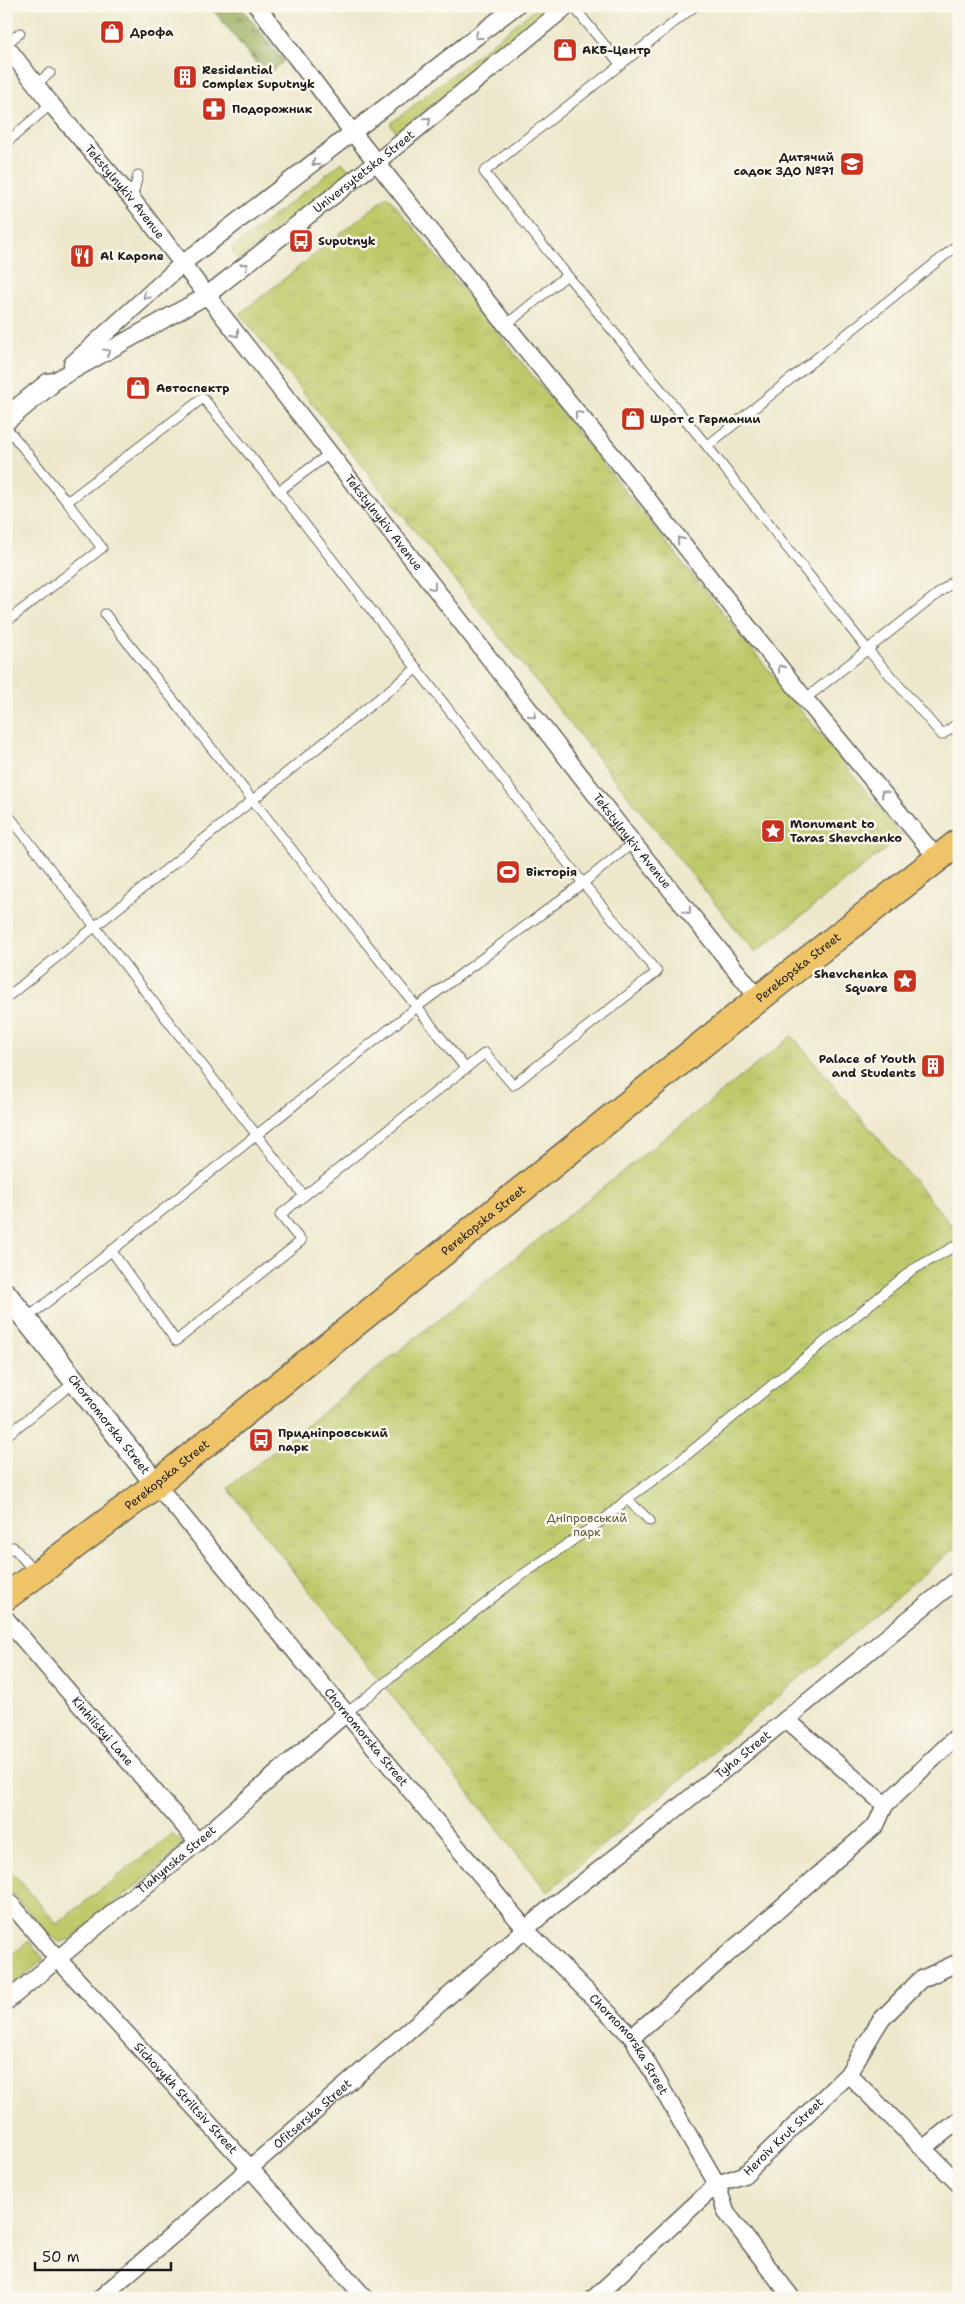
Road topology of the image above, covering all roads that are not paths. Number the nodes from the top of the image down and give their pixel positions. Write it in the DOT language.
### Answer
graph roads {
  1 [pos="257,6"];
  2 [pos="516,6"];
  3 [pos="567,6"];
  4 [pos="573,6"];
  5 [pos="695,6"];
  6 [pos="20,33"];
  7 [pos="6,45"];
  8 [pos="621,64"];
  9 [pos="50,73"];
  10 [pos="36,84"];
  11 [pos="51,104"];
  12 [pos="353,133"];
  13 [pos="6,143"];
  14 [pos="376,161"];
  15 [pos="138,174"];
  16 [pos="132,199"];
  17 [pos="959,244"];
  18 [pos="182,264"];
  19 [pos="568,274"];
  20 [pos="206,296"];
  21 [pos="506,324"];
  22 [pos="49,384"];
  23 [pos="6,419"];
  24 [pos="6,427"];
  25 [pos="707,446"];
  26 [pos="329,454"];
  27 [pos="279,491"];
  28 [pos="67,502"];
  29 [pos="959,577"];
  30 [pos="105,614"];
  31 [pos="6,622"];
  32 [pos="866,649"];
  33 [pos="417,668"];
  34 [pos="805,699"];
  35 [pos="959,722"];
  36 [pos="253,801"];
  37 [pos="6,812"];
  38 [pos="959,842"];
  39 [pos="633,843"];
  40 [pos="937,858"];
  41 [pos="583,883"];
  42 [pos="95,927"];
  43 [pos="6,998"];
  44 [pos="759,999"];
  45 [pos="417,1007"];
  46 [pos="466,1068"];
  47 [pos="256,1134"];
  48 [pos="304,1196"];
  49 [pos="959,1244"];
  50 [pos="110,1250"];
  51 [pos="6,1294"];
  52 [pos="26,1319"];
  53 [pos="74,1382"];
  54 [pos="6,1436"];
  55 [pos="156,1484"];
  56 [pos="627,1499"];
  57 [pos="650,1521"];
  58 [pos="6,1552"];
  59 [pos="36,1573"];
  60 [pos="956,1584"];
  61 [pos="6,1596"];
  62 [pos="6,1618"];
  63 [pos="345,1714"];
  64 [pos="786,1719"];
  65 [pos="959,1734"];
  66 [pos="885,1805"];
  67 [pos="198,1842"];
  68 [pos="6,1898"];
  69 [pos="527,1930"];
  70 [pos="57,1958"];
  71 [pos="959,1962"];
  72 [pos="6,2002"];
  73 [pos="632,2036"];
  74 [pos="848,2074"];
  75 [pos="959,2120"];
  76 [pos="924,2148"];
  77 [pos="249,2167"];
  78 [pos="717,2184"];
  79 [pos="959,2184"];
  80 [pos="100,2298"];
  81 [pos="365,2298"];
  82 [pos="594,2298"];
  83 [pos="792,2298"];
  1 -- 12 [label="street"];
  2 -- 12 [label="street, Universytetska Street, one-way"];
  14 -- 3 [label="street, Universytetska Street, one-way"];
  4 -- 8 [label="lane"];
  5 -- 8 [label="lane"];
  6 -- 7 [label="lane"];
  7 -- 10 [label="street, Tekstylnykiv Avenue"];
  8 -- 19 [label="lane"];
  9 -- 10 [label="lane"];
  10 -- 11 [label="street, Tekstylnykiv Avenue"];
  11 -- 13 [label="lane"];
  11 -- 16 [label="street, Tekstylnykiv Avenue"];
  12 -- 14 [label="street"];
  12 -- 18 [label="street, Universytetska Street, one-way"];
  20 -- 14 [label="street, Universytetska Street, one-way"];
  14 -- 21 [label="street"];
  15 -- 16 [label="lane"];
  16 -- 18 [label="street, Tekstylnykiv Avenue"];
  17 -- 25 [label="lane"];
  18 -- 20 [label="street, Tekstylnykiv Avenue"];
  18 -- 22 [label="street, Universytetska Street, one-way"];
  19 -- 21 [label="lane"];
  19 -- 25 [label="lane"];
  22 -- 20 [label="street, Universytetska Street, one-way"];
  20 -- 26 [label="street, Tekstylnykiv Avenue, one-way"];
  34 -- 21 [label="street, one-way"];
  22 -- 23 [label="street, Universytetska Street"];
  24 -- 28 [label="lane"];
  25 -- 32 [label="lane"];
  26 -- 27 [label="lane"];
  26 -- 39 [label="street, Tekstylnykiv Avenue, one-way"];
  27 -- 28 [label="lane"];
  27 -- 33 [label="lane"];
  28 -- 31 [label="lane"];
  29 -- 32 [label="lane"];
  30 -- 36 [label="lane"];
  32 -- 34 [label="lane"];
  32 -- 35 [label="lane"];
  33 -- 36 [label="lane"];
  33 -- 41 [label="lane"];
  40 -- 34 [label="street, one-way"];
  36 -- 42 [label="lane"];
  36 -- 45 [label="lane"];
  37 -- 42 [label="lane"];
  38 -- 40 [label="main road, Perekopska Street"];
  39 -- 41 [label="lane"];
  39 -- 44 [label="street, Tekstylnykiv Avenue, one-way"];
  40 -- 44 [label="main road, Perekopska Street"];
  41 -- 45 [label="lane"];
  41 -- 46 [label="lane"];
  42 -- 43 [label="lane"];
  42 -- 47 [label="lane"];
  44 -- 55 [label="main road, Perekopska Street"];
  45 -- 46 [label="lane"];
  45 -- 47 [label="lane"];
  46 -- 48 [label="lane"];
  47 -- 48 [label="lane"];
  47 -- 50 [label="lane"];
  48 -- 50 [label="lane"];
  49 -- 56 [label="lane"];
  50 -- 52 [label="lane"];
  51 -- 52 [label="street, Chornomorska Street"];
  52 -- 53 [label="street, Chornomorska Street"];
  53 -- 54 [label="lane"];
  53 -- 55 [label="street, Chornomorska Street"];
  55 -- 59 [label="main road, Perekopska Street"];
  55 -- 63 [label="street, Chornomorska Street"];
  56 -- 57 [label="lane"];
  56 -- 63 [label="lane"];
  58 -- 59 [label="lane"];
  59 -- 61 [label="main road, Perekopska Street"];
  60 -- 64 [label="street, Tyha Street"];
  62 -- 67 [label="street, Kinhiiskyi Lane"];
  63 -- 67 [label="street, Tiahynska Street"];
  63 -- 69 [label="street, Chornomorska Street"];
  64 -- 66 [label="street"];
  64 -- 69 [label="street, Tyha Street"];
  65 -- 66 [label="street"];
  66 -- 73 [label="street"];
  67 -- 70 [label="street, Tiahynska Street"];
  68 -- 70 [label="street, Sichovykh Striltsiv Street"];
  69 -- 73 [label="street, Chornomorska Street"];
  69 -- 77 [label="street, Ofitserska Street"];
  70 -- 72 [label="street, Tiahynska Street"];
  70 -- 77 [label="street, Sichovykh Striltsiv Street"];
  71 -- 74 [label="street, Heroiv Krut Street"];
  73 -- 78 [label="street, Chornomorska Street"];
  74 -- 76 [label="street"];
  74 -- 78 [label="street, Heroiv Krut Street"];
  75 -- 76 [label="street"];
  76 -- 79 [label="street"];
  77 -- 80 [label="street, Ofitserska Street"];
  77 -- 81 [label="street, Sichovykh Striltsiv Street"];
  78 -- 82 [label="street, Heroiv Krut Street"];
  78 -- 83 [label="street, Chornomorska Street"];
}
